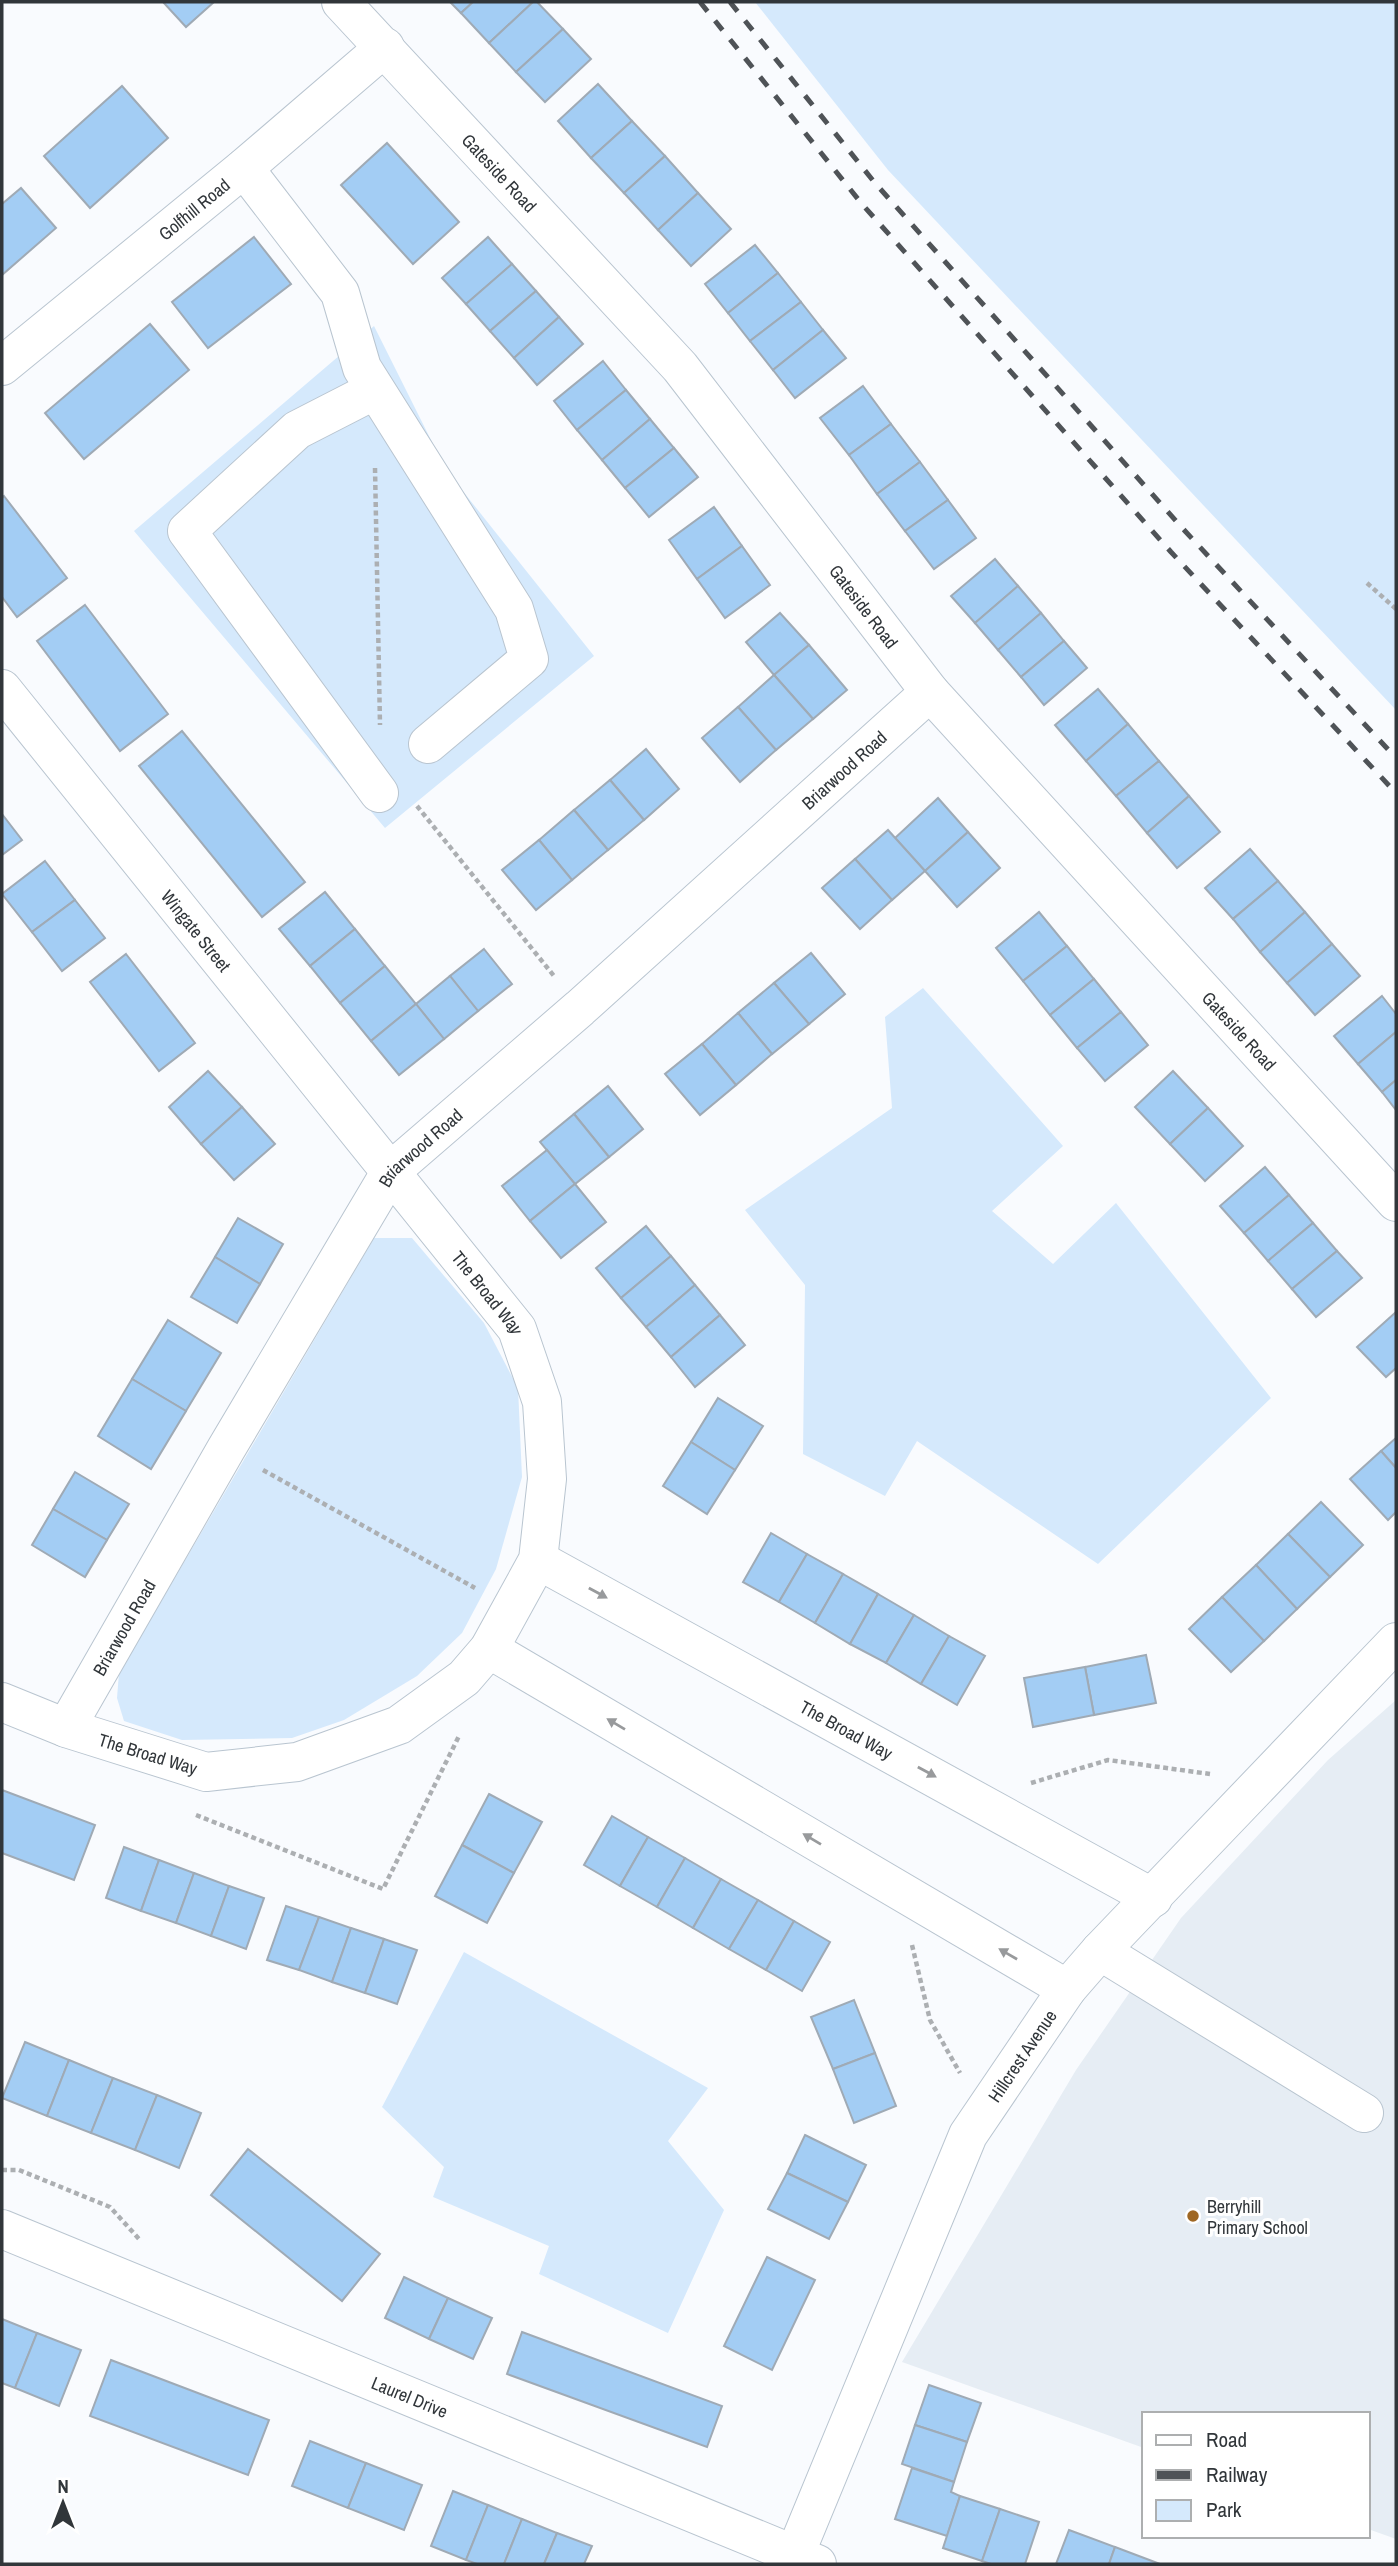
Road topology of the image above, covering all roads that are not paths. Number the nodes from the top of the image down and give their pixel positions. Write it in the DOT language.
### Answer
graph roads {
  1 [pos="341,2"];
  2 [pos="385,47"];
  3 [pos="244,168"];
  4 [pos="2,366"];
  5 [pos="375,390"];
  6 [pos="2,689"];
  7 [pos="930,692"];
  8 [pos="428,744"];
  9 [pos="379,793"];
  10 [pos="391,1171"];
  11 [pos="1396,1202"];
  12 [pos="538,1560"];
  13 [pos="1396,1642"];
  14 [pos="489,1649"];
  15 [pos="2,1702"];
  16 [pos="66,1728"];
  17 [pos="1153,1898"];
  18 [pos="1100,1951"];
  19 [pos="1067,1989"];
  20 [pos="1364,2113"];
  21 [pos="2,2229"];
  22 [pos="801,2562"];
  1 -- 2 [label="street, Gateside Road"];
  2 -- 3 [label="street, Golfhill Road"];
  2 -- 7 [label="street, Gateside Road"];
  3 -- 4 [label="street, Golfhill Road"];
  3 -- 5 [label="street"];
  5 -- 8 [label="street"];
  5 -- 9 [label="street"];
  6 -- 10 [label="street, Wingate Street"];
  7 -- 10 [label="street, Briarwood Road"];
  7 -- 11 [label="street, Gateside Road"];
  10 -- 12 [label="street, The Broad Way"];
  10 -- 16 [label="street, Briarwood Road"];
  12 -- 14 [label="street, The Broad Way"];
  12 -- 17 [label="street, The Broad Way, one-way"];
  13 -- 17 [label="street, Hillcrest Avenue"];
  14 -- 16 [label="street, The Broad Way"];
  19 -- 14 [label="street, one-way"];
  15 -- 16 [label="street, The Broad Way"];
  17 -- 18 [label="street, Hillcrest Avenue"];
  18 -- 19 [label="street, Hillcrest Avenue"];
  18 -- 20 [label="street"];
  19 -- 22 [label="street, Hillcrest Avenue"];
  21 -- 22 [label="street, Laurel Drive"];
}
